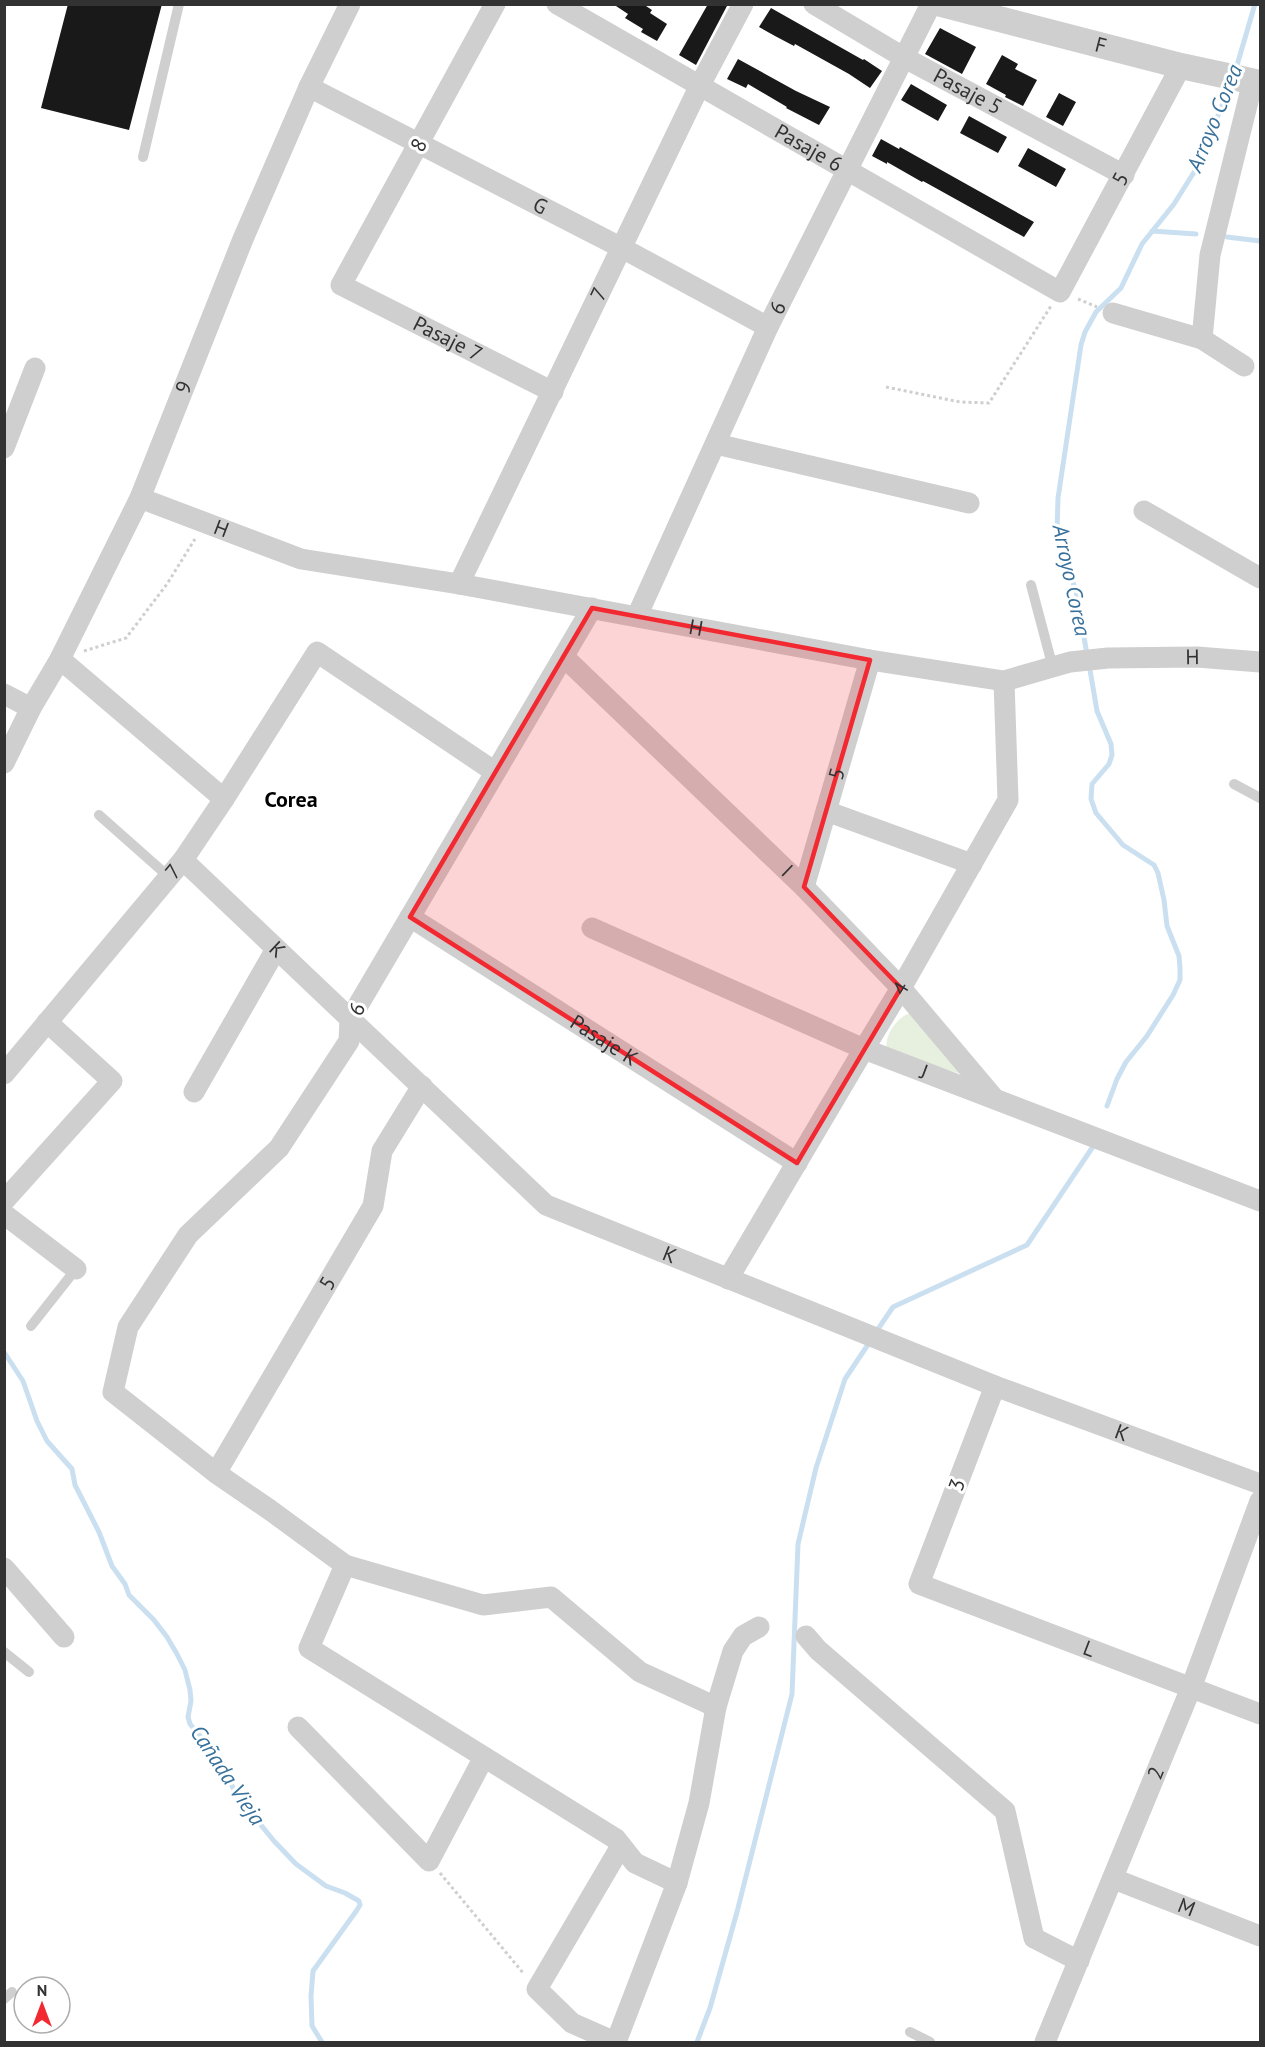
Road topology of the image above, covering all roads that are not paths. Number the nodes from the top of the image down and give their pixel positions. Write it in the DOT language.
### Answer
graph roads {
  1 [pos="179,4"];
  2 [pos="350,4"];
  3 [pos="495,4"];
  4 [pos="557,4"];
  5 [pos="743,4"];
  6 [pos="813,4"];
  7 [pos="931,4"];
  8 [pos="940,4"];
  9 [pos="903,57"];
  10 [pos="1181,66"];
  11 [pos="1257,82"];
  12 [pos="700,85"];
  13 [pos="309,87"];
  14 [pos="420,143"];
  15 [pos="143,158"];
  16 [pos="847,169"];
  17 [pos="1124,175"];
  18 [pos="622,248"];
  19 [pos="341,285"];
  20 [pos="1060,292"];
  21 [pos="1113,313"];
  22 [pos="768,327"];
  23 [pos="1202,339"];
  24 [pos="1244,366"];
  25 [pos="35,368"];
  26 [pos="553,392"];
  27 [pos="716,444"];
  28 [pos="4,448"];
  29 [pos="140,498"];
  30 [pos="969,503"];
  31 [pos="1144,511"];
  32 [pos="1260,578"];
  33 [pos="459,584"];
  34 [pos="1031,585"];
  35 [pos="592,608"];
  36 [pos="637,616"];
  37 [pos="564,657"];
  38 [pos="60,659"];
  39 [pos="870,660"];
  40 [pos="1260,662"];
  41 [pos="1062,665"];
  42 [pos="1004,681"];
  43 [pos="4,694"];
  44 [pos="30,708"];
  45 [pos="4,763"];
  46 [pos="495,772"];
  47 [pos="1234,784"];
  48 [pos="1260,798"];
  49 [pos="224,799"];
  50 [pos="826,811"];
  51 [pos="99,815"];
  52 [pos="183,860"];
  53 [pos="972,864"];
  54 [pos="169,877"];
  55 [pos="804,887"];
  56 [pos="410,917"];
  57 [pos="592,928"];
  58 [pos="276,949"];
  59 [pos="901,988"];
  60 [pos="350,1019"];
  61 [pos="47,1022"];
  62 [pos="864,1049"];
  63 [pos="4,1074"];
  64 [pos="422,1086"];
  65 [pos="194,1092"];
  66 [pos="995,1100"];
  67 [pos="797,1163"];
  68 [pos="4,1201"];
  69 [pos="1260,1201"];
  70 [pos="4,1214"];
  71 [pos="76,1269"];
  72 [pos="728,1279"];
  73 [pos="31,1326"];
  74 [pos="995,1386"];
  75 [pos="216,1473"];
  76 [pos="1260,1484"];
  77 [pos="1260,1501"];
  78 [pos="345,1565"];
  79 [pos="4,1568"];
  80 [pos="919,1584"];
  81 [pos="759,1627"];
  82 [pos="806,1636"];
  83 [pos="64,1637"];
  84 [pos="4,1652"];
  85 [pos="29,1672"];
  86 [pos="1191,1688"];
  87 [pos="716,1707"];
  88 [pos="1260,1714"];
  89 [pos="298,1726"];
  90 [pos="484,1757"];
  91 [pos="621,1846"];
  92 [pos="1113,1879"];
  93 [pos="677,1883"];
  94 [pos="1260,1936"];
  95 [pos="1079,1961"];
  96 [pos="910,2031"];
  97 [pos="616,2043"];
  98 [pos="930,2043"];
  99 [pos="1045,2043"];
  1 -- 15 [label="lane"];
  2 -- 13 [label="street, 9"];
  3 -- 14 [label="street, 8"];
  4 -- 12 [label="street, Pasaje 6"];
  5 -- 12 [label="street, 7"];
  6 -- 9 [label="street, Pasaje 5"];
  7 -- 9 [label="street, 6"];
  8 -- 10 [label="street, F"];
  9 -- 16 [label="street, 6"];
  9 -- 17 [label="street, Pasaje 5"];
  10 -- 11 [label="street, F"];
  10 -- 17 [label="street, 5"];
  11 -- 23 [label="street"];
  12 -- 16 [label="street, Pasaje 6"];
  12 -- 18 [label="street, 7"];
  13 -- 14 [label="street, G"];
  13 -- 29 [label="street, 9"];
  14 -- 18 [label="street, G"];
  14 -- 19 [label="street, 8"];
  16 -- 20 [label="street, Pasaje 6"];
  16 -- 22 [label="street, 6"];
  17 -- 20 [label="street, 5"];
  18 -- 22 [label="street, G"];
  18 -- 26 [label="street, 7"];
  19 -- 26 [label="street, Pasaje 7"];
  21 -- 23 [label="street"];
  22 -- 27 [label="street, 6"];
  23 -- 24 [label="street"];
  25 -- 28 [label="street"];
  26 -- 33 [label="street, 7"];
  27 -- 30 [label="street"];
  27 -- 36 [label="street, 6"];
  29 -- 33 [label="street, H"];
  29 -- 38 [label="street, 9"];
  31 -- 32 [label="street"];
  33 -- 35 [label="street, H"];
  34 -- 41 [label="lane"];
  35 -- 36 [label="street, H"];
  35 -- 37 [label="street, 6"];
  36 -- 39 [label="street, H"];
  37 -- 46 [label="street, 6"];
  37 -- 55 [label="street, I"];
  38 -- 44 [label="street, 9"];
  38 -- 49 [label="street"];
  39 -- 42 [label="street, H"];
  39 -- 50 [label="street, 5"];
  40 -- 41 [label="street, H"];
  41 -- 42 [label="street, H"];
  42 -- 53 [label="street, 4"];
  43 -- 44 [label="street"];
  44 -- 45 [label="street, 9"];
  46 -- 49 [label="street, 7"];
  46 -- 56 [label="street, 6"];
  47 -- 48 [label="lane"];
  49 -- 52 [label="street, 7"];
  50 -- 53 [label="street"];
  50 -- 55 [label="street, 5"];
  51 -- 54 [label="lane"];
  52 -- 54 [label="street, 7"];
  52 -- 58 [label="street, K"];
  53 -- 59 [label="street, 4"];
  54 -- 61 [label="street, 7"];
  55 -- 59 [label="street, I"];
  56 -- 60 [label="street, 6"];
  56 -- 67 [label="street, Pasaje K"];
  57 -- 62 [label="street, J"];
  58 -- 60 [label="street, K"];
  58 -- 65 [label="street"];
  59 -- 62 [label="street, 4"];
  59 -- 66 [label="street, I"];
  60 -- 64 [label="street, K"];
  60 -- 75 [label="street, 6"];
  61 -- 63 [label="street, 7"];
  61 -- 68 [label="street"];
  62 -- 66 [label="street, J"];
  62 -- 67 [label="street, 4"];
  64 -- 72 [label="street, K"];
  64 -- 75 [label="street, 5"];
  66 -- 69 [label="street, J"];
  67 -- 72 [label="street, 4"];
  70 -- 71 [label="street"];
  71 -- 73 [label="lane"];
  72 -- 74 [label="street, K"];
  74 -- 76 [label="street, K"];
  74 -- 80 [label="street, 3"];
  75 -- 78 [label="street"];
  77 -- 86 [label="street, 2"];
  78 -- 87 [label="street"];
  78 -- 90 [label="street"];
  79 -- 83 [label="street"];
  80 -- 86 [label="street, L"];
  81 -- 87 [label="street"];
  82 -- 95 [label="street"];
  84 -- 85 [label="lane"];
  86 -- 88 [label="street, L"];
  86 -- 92 [label="street, 2"];
  87 -- 93 [label="street"];
  89 -- 90 [label="street"];
  90 -- 91 [label="street"];
  91 -- 93 [label="street"];
  91 -- 97 [label="street"];
  92 -- 94 [label="street, M"];
  92 -- 95 [label="street, 2"];
  93 -- 97 [label="street"];
  95 -- 99 [label="street, 2"];
  96 -- 98 [label="lane"];
}
